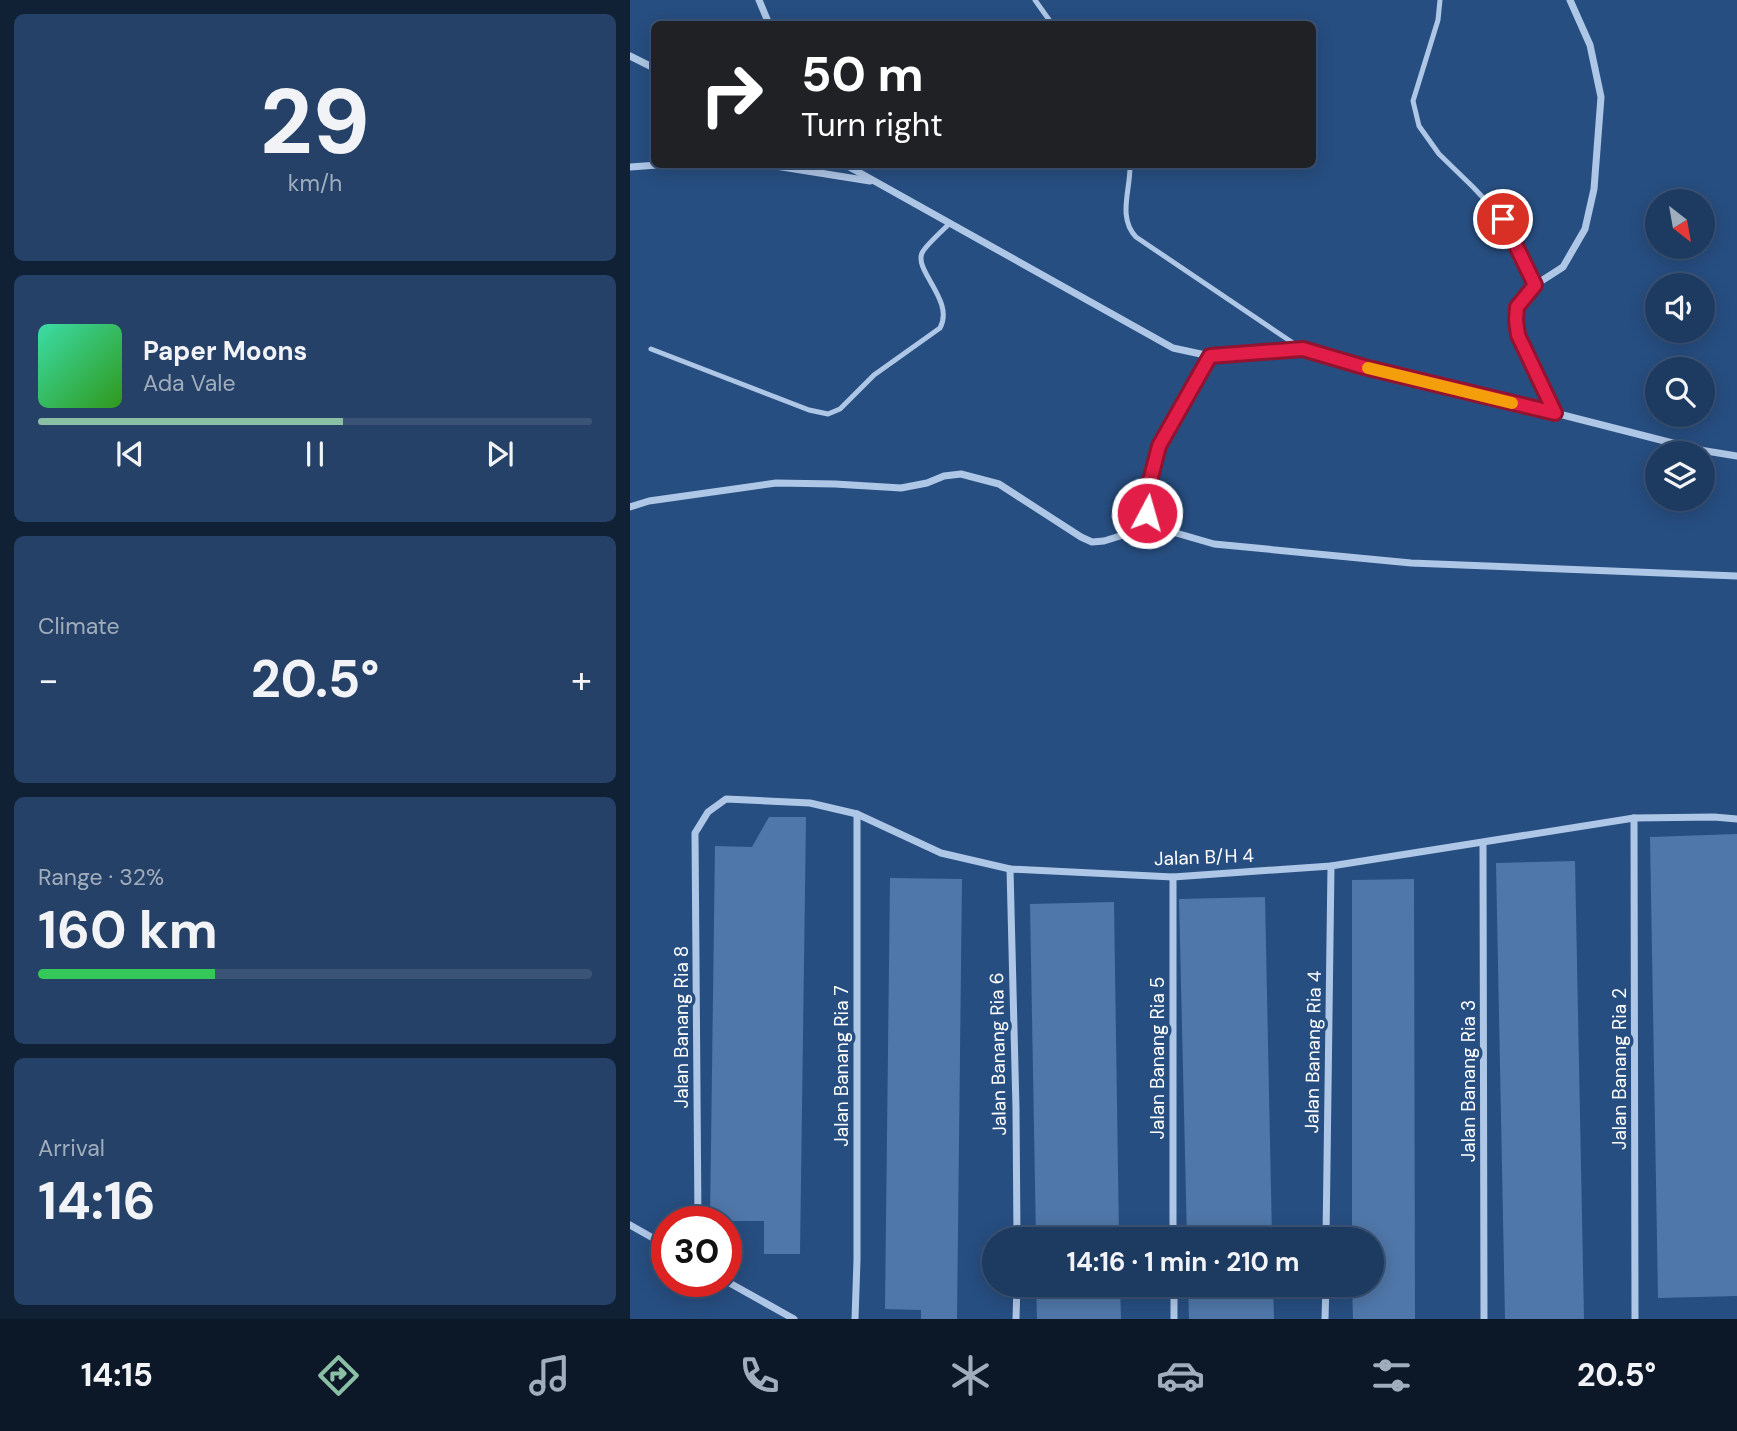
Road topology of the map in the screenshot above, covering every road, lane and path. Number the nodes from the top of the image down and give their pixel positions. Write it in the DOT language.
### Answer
graph roads {
  1 [pos="759,0"];
  2 [pos="1035,0"];
  3 [pos="1440,0"];
  4 [pos="1570,0"];
  5 [pos="768,21"];
  6 [pos="1050,21"];
  7 [pos="630,56"];
  8 [pos="651,66"];
  9 [pos="651,166"];
  10 [pos="630,167"];
  11 [pos="788,168"];
  12 [pos="851,168"];
  13 [pos="1130,168"];
  14 [pos="874,182"];
  15 [pos="949,224"];
  16 [pos="1535,285"];
  17 [pos="651,349"];
  18 [pos="1303,349"];
  19 [pos="1210,356"];
  20 [pos="1555,413"];
  21 [pos="1737,456"];
  22 [pos="630,507"];
  23 [pos="1152,526"];
  24 [pos="1737,576"];
  25 [pos="857,814"];
  26 [pos="1634,818"];
  27 [pos="1737,820"];
  28 [pos="695,833"];
  29 [pos="1483,843"];
  30 [pos="1331,866"];
  31 [pos="1010,869"];
  32 [pos="1173,877"];
  33 [pos="698,1206"];
  34 [pos="630,1225"];
  35 [pos="1017,1227"];
  36 [pos="1174,1227"];
  37 [pos="1326,1227"];
  38 [pos="651,1237"];
  39 [pos="742,1289"];
  40 [pos="1017,1297"];
  41 [pos="1174,1297"];
  42 [pos="1326,1297"];
  43 [pos="794,1319"];
  44 [pos="855,1319"];
  45 [pos="1016,1319"];
  46 [pos="1174,1319"];
  47 [pos="1325,1319"];
  48 [pos="1484,1319"];
  49 [pos="1635,1319"];
  1 -- 5 [label="street"];
  2 -- 6 [label="lane"];
  3 -- 16 [label="lane"];
  4 -- 16 [label="street"];
  7 -- 8 [label="street"];
  9 -- 10 [label="street"];
  11 -- 14 [label="street"];
  12 -- 14 [label="street"];
  13 -- 18 [label="lane"];
  14 -- 15 [label="street"];
  15 -- 17 [label="lane"];
  15 -- 19 [label="street"];
  16 -- 20 [label="street"];
  18 -- 19 [label="street"];
  18 -- 20 [label="street"];
  19 -- 23 [label="street"];
  20 -- 21 [label="street"];
  22 -- 23 [label="street"];
  23 -- 24 [label="street"];
  25 -- 28 [label="street, Jalan B/H 4"];
  25 -- 31 [label="street, Jalan B/H 4"];
  25 -- 44 [label="street, Jalan Banang Ria 7"];
  26 -- 27 [label="street, Jalan B/H 4"];
  26 -- 29 [label="street, Jalan B/H 4"];
  26 -- 49 [label="street, Jalan Banang Ria 2"];
  28 -- 33 [label="street, Jalan Banang Ria 8"];
  29 -- 30 [label="street, Jalan B/H 4"];
  29 -- 48 [label="street, Jalan Banang Ria 3"];
  30 -- 32 [label="street, Jalan B/H 4"];
  30 -- 37 [label="street, Jalan Banang Ria 4"];
  31 -- 32 [label="street, Jalan B/H 4"];
  31 -- 35 [label="street, Jalan Banang Ria 6"];
  32 -- 36 [label="street, Jalan Banang Ria 5"];
  34 -- 38 [label="street"];
  39 -- 43 [label="street"];
  40 -- 45 [label="street"];
  41 -- 46 [label="street"];
  42 -- 47 [label="street"];
}
